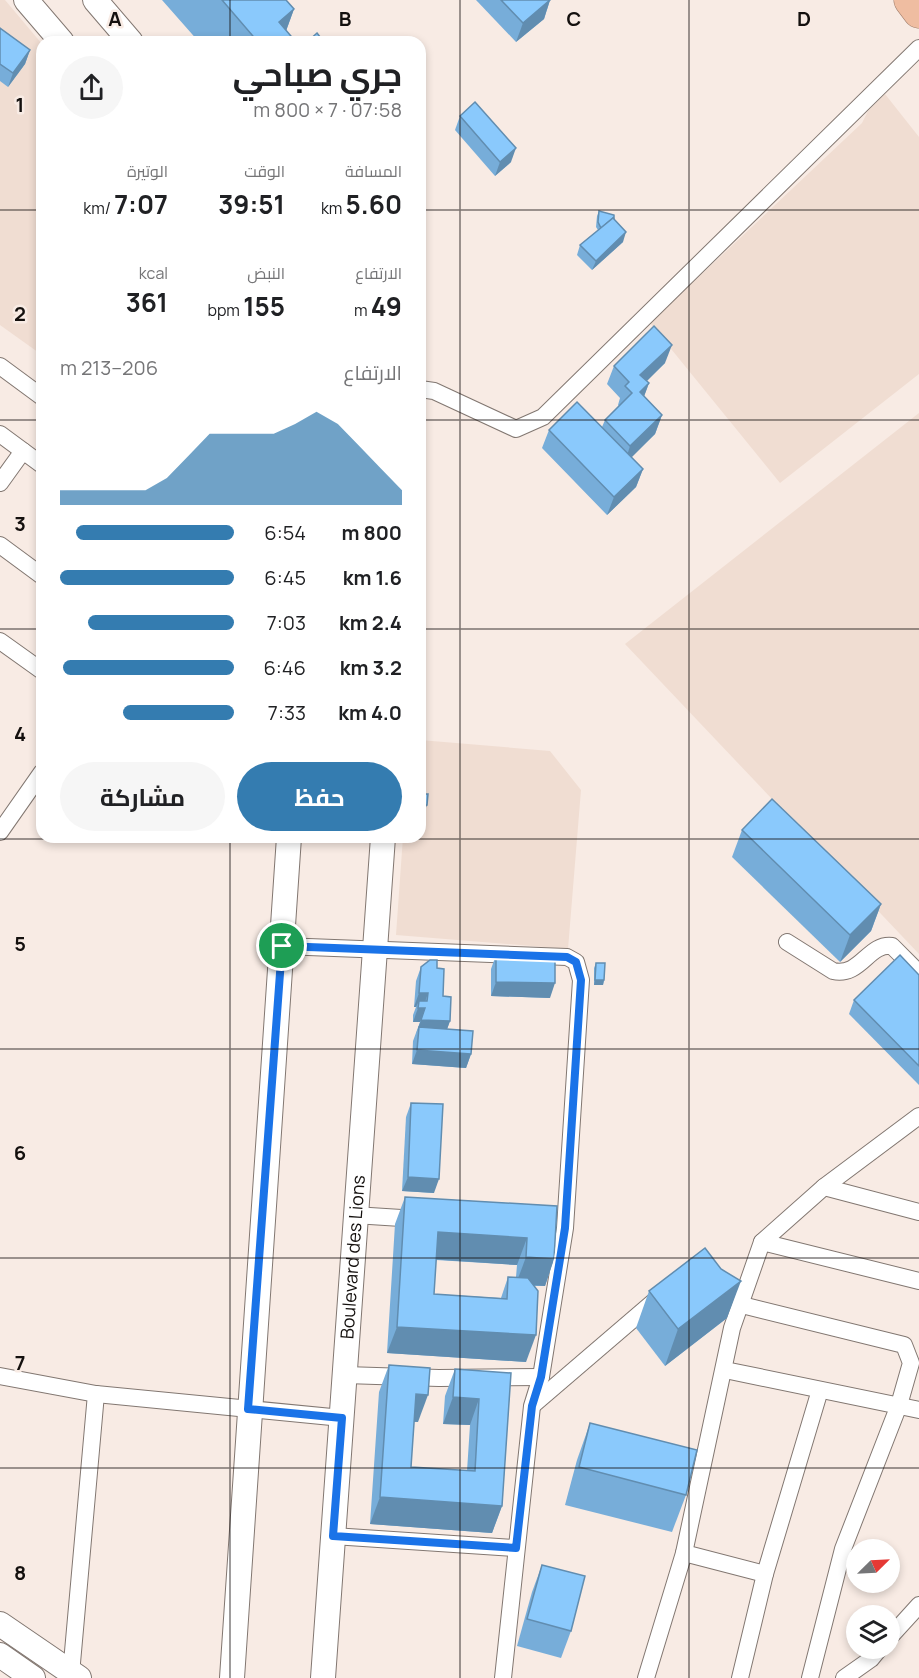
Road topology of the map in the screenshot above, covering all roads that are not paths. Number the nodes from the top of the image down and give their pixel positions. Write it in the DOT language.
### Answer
graph roads {
  1 [pos="26,0"];
  2 [pos="95,0"];
  3 [pos="910,0"];
  4 [pos="919,12"];
  5 [pos="57,36"];
  6 [pos="125,36"];
  7 [pos="919,48"];
  8 [pos="0,366"];
  9 [pos="426,390"];
  10 [pos="36,393"];
  11 [pos="0,435"];
  12 [pos="23,451"];
  13 [pos="36,461"];
  14 [pos="0,483"];
  15 [pos="0,545"];
  16 [pos="36,572"];
  17 [pos="0,641"];
  18 [pos="36,667"];
  19 [pos="36,781"];
  20 [pos="0,832"];
  21 [pos="290,843"];
  22 [pos="382,843"];
  23 [pos="787,942"];
  24 [pos="282,946"];
  25 [pos="374,950"];
  26 [pos="919,973"];
  27 [pos="919,1116"];
  28 [pos="824,1187"];
  29 [pos="919,1212"];
  30 [pos="354,1215"];
  31 [pos="436,1220"];
  32 [pos="762,1242"];
  33 [pos="732,1278"];
  34 [pos="919,1281"];
  35 [pos="674,1286"];
  36 [pos="745,1297"];
  37 [pos="912,1346"];
  38 [pos="725,1370"];
  39 [pos="345,1375"];
  40 [pos="0,1376"];
  41 [pos="541,1377"];
  42 [pos="820,1390"];
  43 [pos="96,1394"];
  44 [pos="898,1405"];
  45 [pos="532,1406"];
  46 [pos="248,1409"];
  47 [pos="919,1410"];
  48 [pos="342,1418"];
  49 [pos="333,1536"];
  50 [pos="516,1548"];
  51 [pos="684,1553"];
  52 [pos="765,1574"];
  53 [pos="919,1592"];
  54 [pos="917,1608"];
  55 [pos="0,1624"];
  56 [pos="900,1626"];
  57 [pos="0,1655"];
  58 [pos="871,1659"];
  59 [pos="75,1676"];
  60 [pos="33,1678"];
  61 [pos="232,1678"];
  62 [pos="323,1678"];
  63 [pos="503,1678"];
  64 [pos="646,1678"];
  65 [pos="740,1678"];
  66 [pos="810,1678"];
  67 [pos="844,1678"];
  1 -- 5 [label="main road"];
  2 -- 6 [label="main road"];
  3 -- 4 [label="highway"];
  7 -- 9 [label="street"];
  8 -- 10 [label="street"];
  11 -- 12 [label="street"];
  12 -- 13 [label="street"];
  12 -- 14 [label="street"];
  15 -- 16 [label="street"];
  17 -- 18 [label="street"];
  19 -- 20 [label="street"];
  21 -- 24 [label="main road"];
  22 -- 25 [label="main road, Boulevard des Lions"];
  23 -- 26 [label="street"];
  24 -- 25 [label="street"];
  24 -- 46 [label="main road"];
  25 -- 30 [label="main road, Boulevard des Lions"];
  25 -- 41 [label="street"];
  27 -- 28 [label="street"];
  28 -- 29 [label="street"];
  28 -- 32 [label="street"];
  30 -- 31 [label="street"];
  30 -- 39 [label="main road, Boulevard des Lions"];
  32 -- 34 [label="street"];
  32 -- 36 [label="street"];
  33 -- 36 [label="street"];
  35 -- 45 [label="street"];
  36 -- 37 [label="street"];
  36 -- 38 [label="street"];
  37 -- 44 [label="street"];
  38 -- 42 [label="street"];
  38 -- 51 [label="street"];
  39 -- 41 [label="street"];
  39 -- 48 [label="main road, Boulevard des Lions"];
  40 -- 43 [label="street"];
  41 -- 45 [label="street"];
  42 -- 44 [label="street"];
  42 -- 52 [label="street"];
  43 -- 46 [label="street"];
  43 -- 59 [label="street"];
  44 -- 47 [label="street"];
  44 -- 66 [label="street"];
  45 -- 50 [label="street"];
  46 -- 48 [label="street"];
  46 -- 61 [label="main road"];
  48 -- 49 [label="main road, Boulevard des Lions"];
  49 -- 50 [label="street"];
  49 -- 62 [label="main road, Boulevard des Lions"];
  50 -- 63 [label="street"];
  51 -- 52 [label="street"];
  51 -- 64 [label="street"];
  52 -- 65 [label="street"];
  53 -- 54 [label="street"];
  54 -- 56 [label="street"];
  55 -- 59 [label="main road"];
  57 -- 60 [label="main road"];
  58 -- 67 [label="street"];
}
